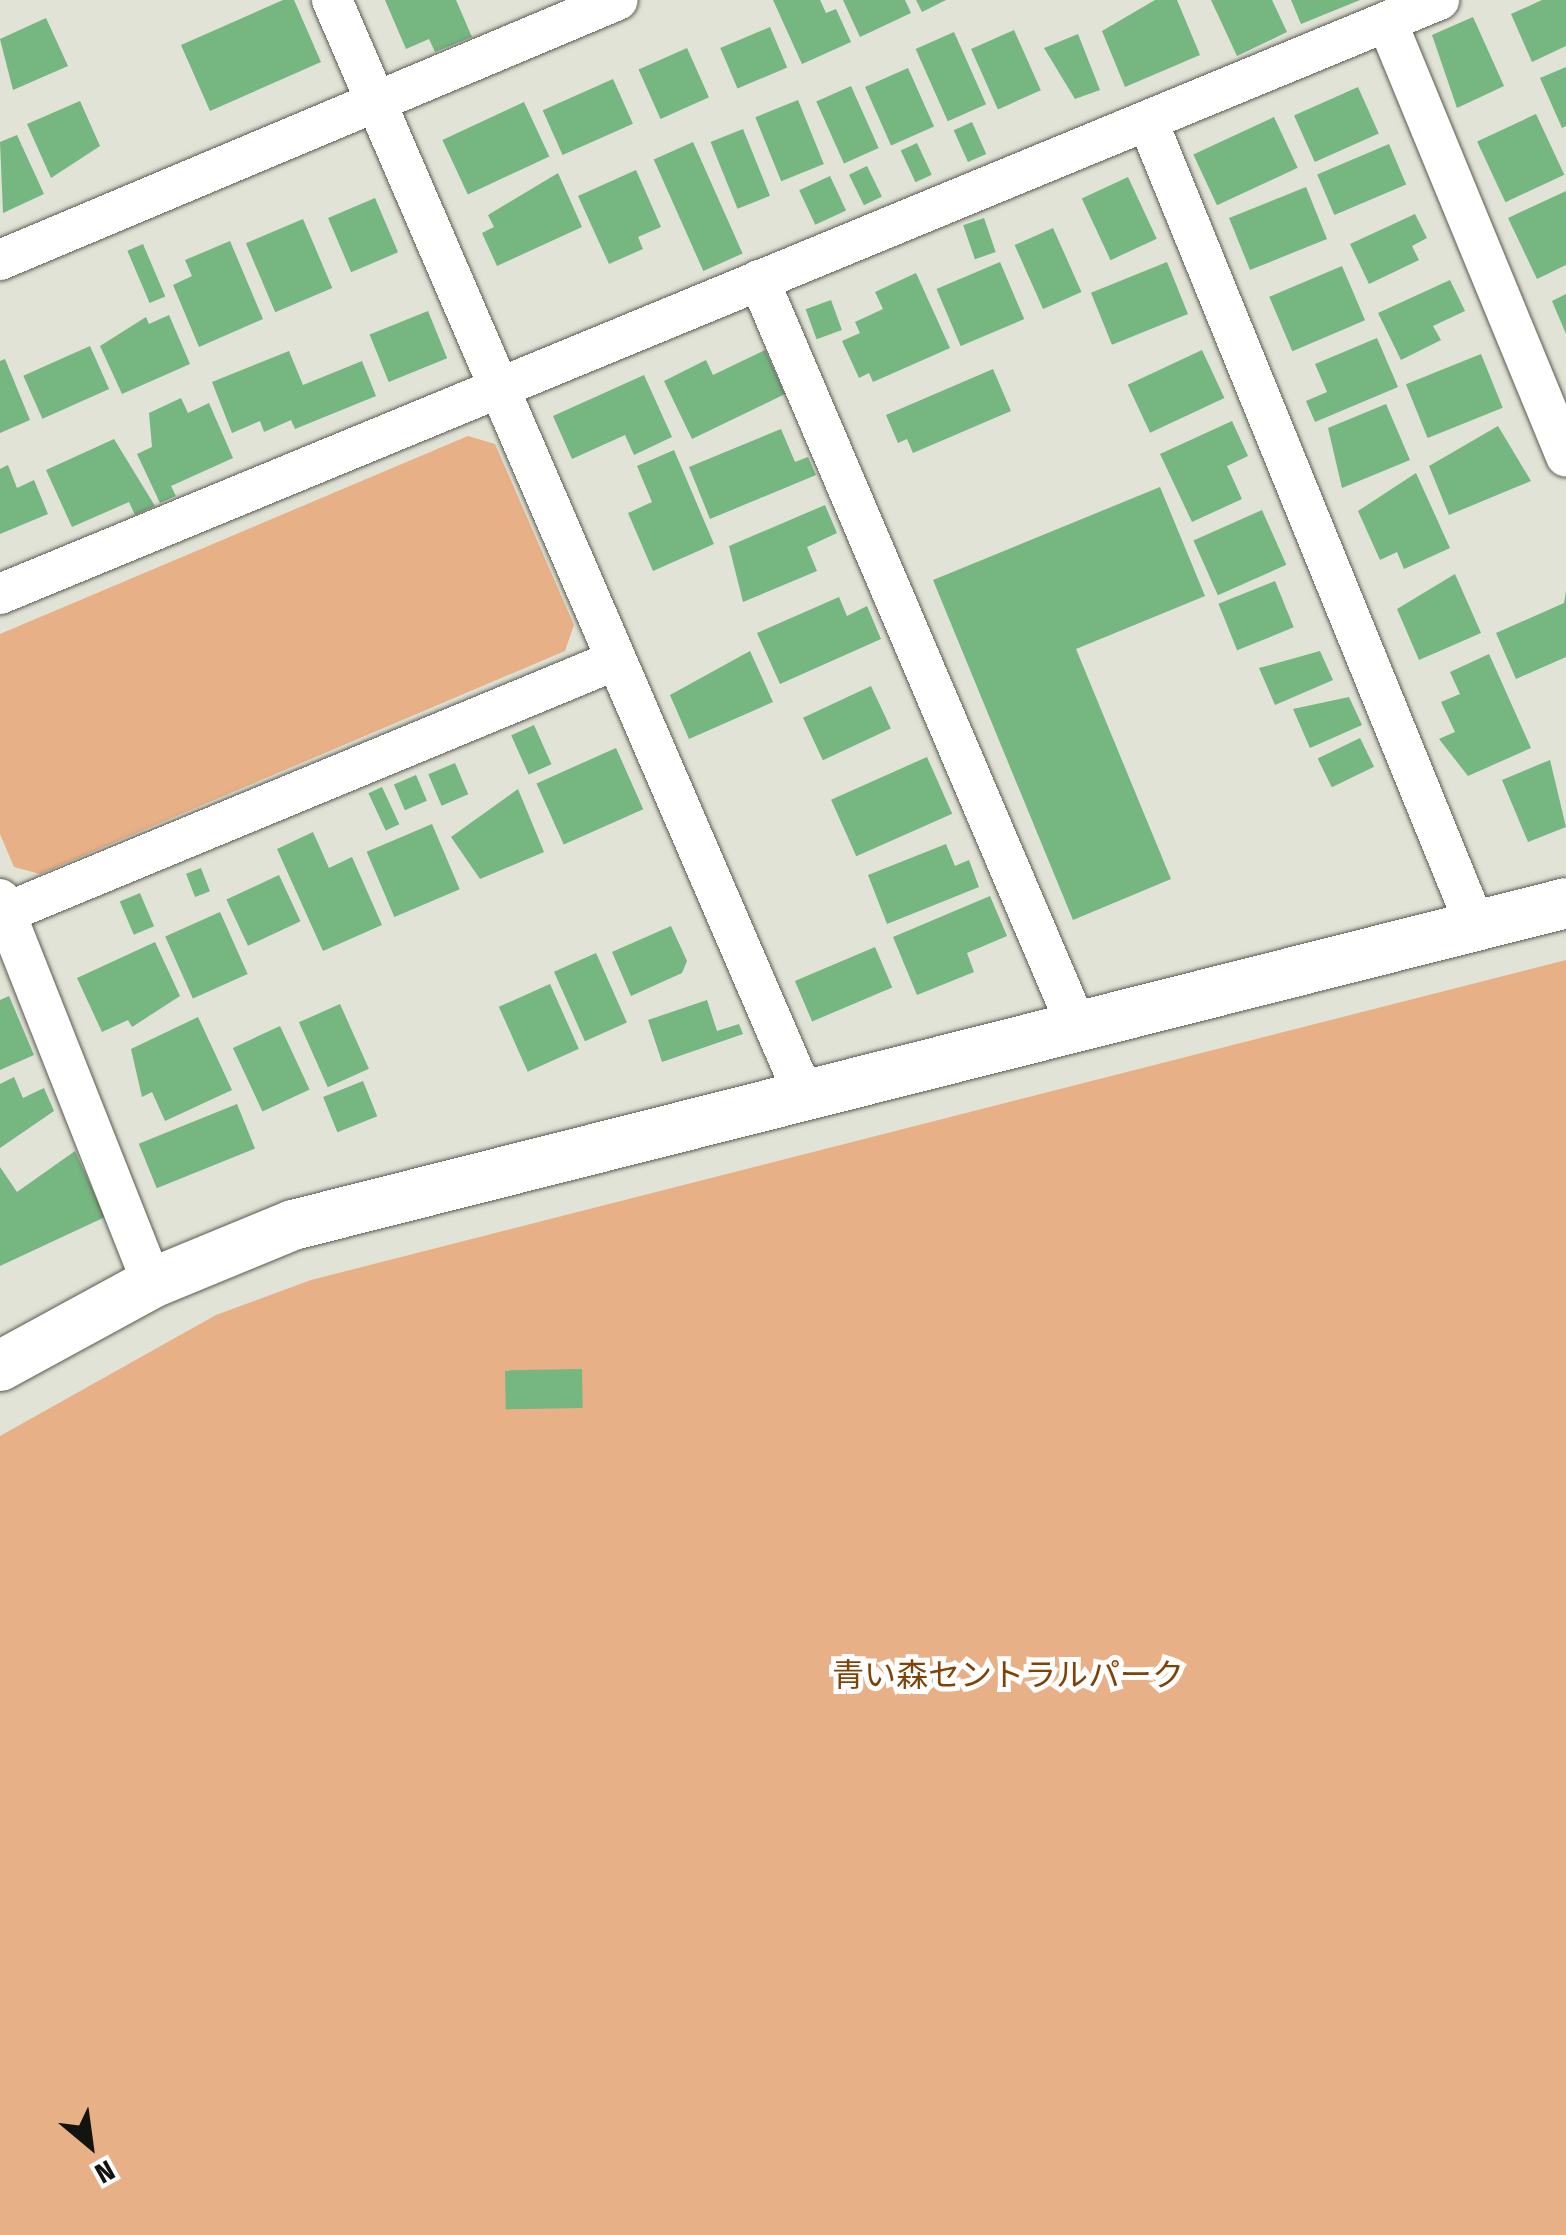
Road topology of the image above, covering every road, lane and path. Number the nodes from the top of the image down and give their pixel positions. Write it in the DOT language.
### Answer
graph roads {
  1 [pos="332,0"];
  2 [pos="618,0"];
  3 [pos="1439,0"];
  4 [pos="1387,22"];
  5 [pos="376,102"];
  6 [pos="1148,122"];
  7 [pos="0,260"];
  8 [pos="758,280"];
  9 [pos="498,385"];
  10 [pos="1566,457"];
  11 [pos="0,594"];
  12 [pos="616,660"];
  13 [pos="1566,904"];
  14 [pos="3,906"];
  15 [pos="1476,927"];
  16 [pos="1078,1029"];
  17 [pos="804,1095"];
  18 [pos="152,1282"];
  19 [pos="0,1366"];
  1 -- 5 [label="street"];
  2 -- 5 [label="street"];
  3 -- 4 [label="street"];
  4 -- 6 [label="street"];
  4 -- 10 [label="street"];
  5 -- 7 [label="street"];
  5 -- 9 [label="street"];
  6 -- 8 [label="street"];
  6 -- 15 [label="street"];
  8 -- 9 [label="street"];
  8 -- 16 [label="street"];
  9 -- 11 [label="street"];
  9 -- 12 [label="street"];
  12 -- 14 [label="street"];
  12 -- 17 [label="street"];
  13 -- 15 [label="street"];
  14 -- 18 [label="street"];
  15 -- 16 [label="street"];
  16 -- 17 [label="street"];
  17 -- 18 [label="street"];
  18 -- 19 [label="street"];
}
